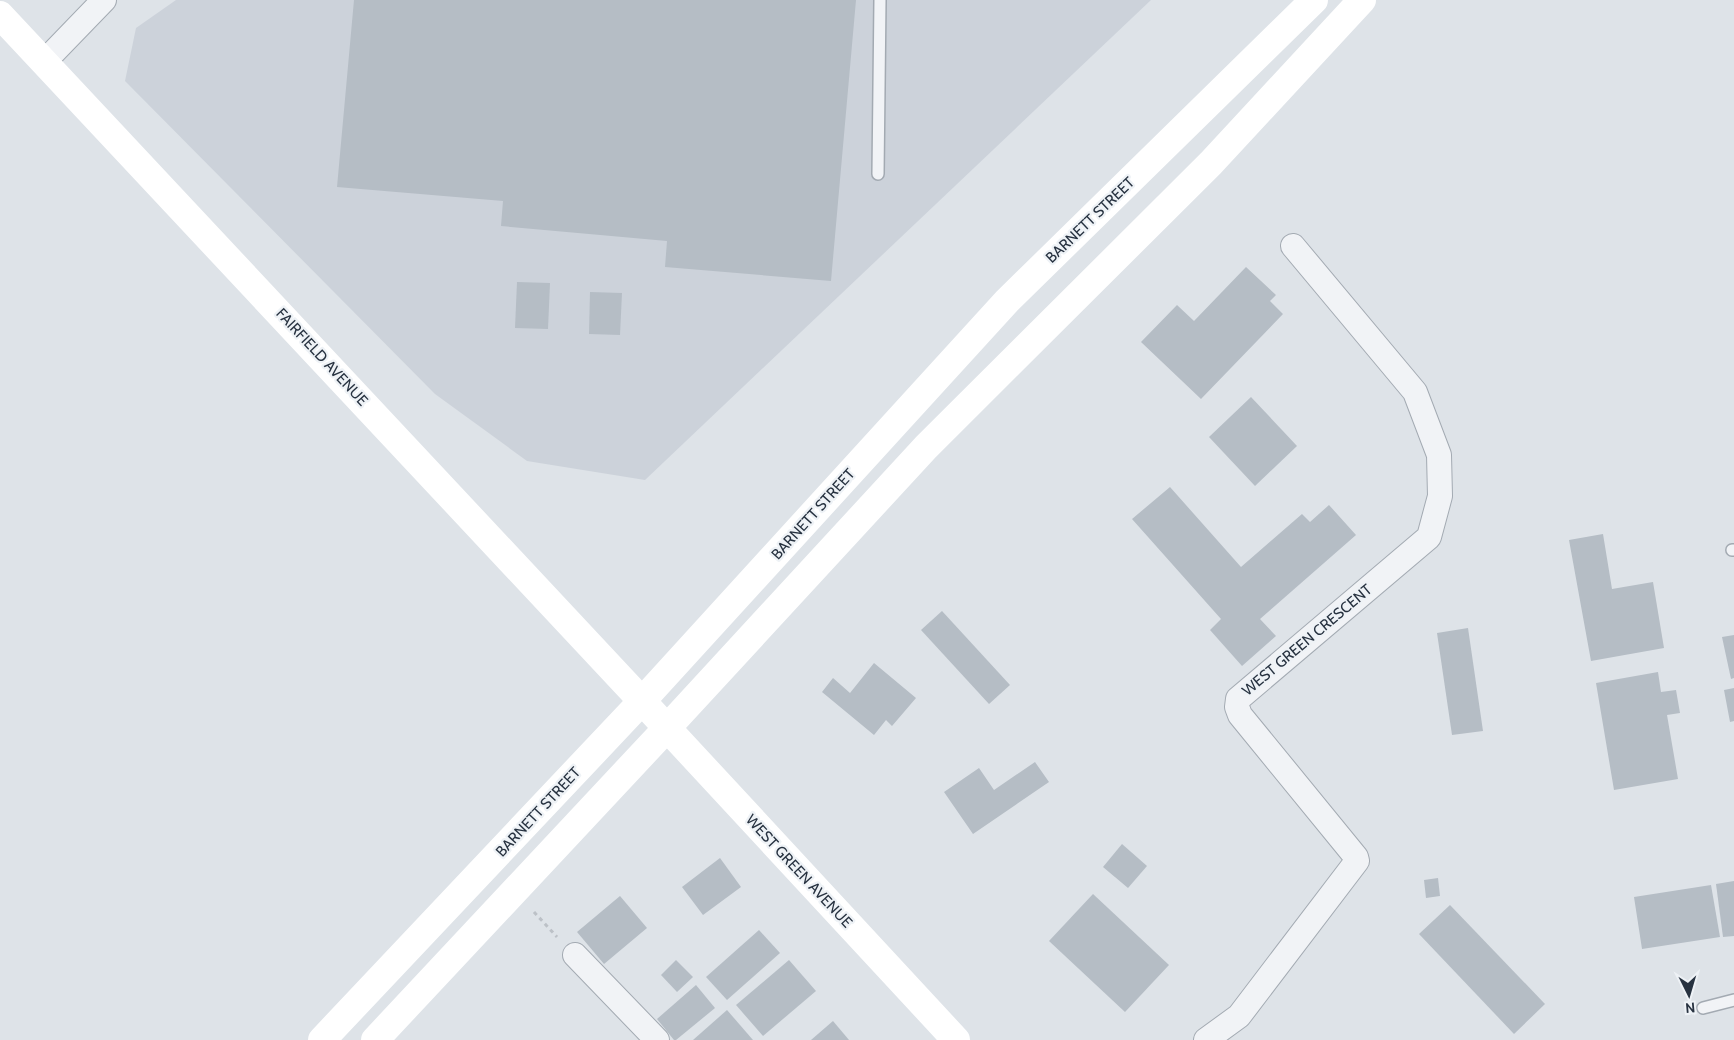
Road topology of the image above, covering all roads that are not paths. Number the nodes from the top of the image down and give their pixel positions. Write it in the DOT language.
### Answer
graph roads {
  1 [pos="5,0"];
  2 [pos="104,0"];
  3 [pos="880,0"];
  4 [pos="1314,0"];
  5 [pos="1362,0"];
  6 [pos="0,4"];
  7 [pos="0,15"];
  8 [pos="44,61"];
  9 [pos="878,174"];
  10 [pos="1293,246"];
  11 [pos="642,701"];
  12 [pos="667,728"];
  13 [pos="575,955"];
  14 [pos="1734,1000"];
  15 [pos="1703,1008"];
  16 [pos="656,1039"];
  17 [pos="322,1040"];
  18 [pos="375,1040"];
  19 [pos="956,1040"];
  20 [pos="1206,1040"];
  1 -- 6 [label="street"];
  2 -- 8 [label="street"];
  3 -- 9 [label="lane"];
  4 -- 11 [label="main road, BARNETT STREET"];
  5 -- 12 [label="main road"];
  7 -- 8 [label="main road, FAIRFIELD AVENUE"];
  8 -- 11 [label="main road, FAIRFIELD AVENUE"];
  10 -- 20 [label="street, WEST GREEN CRESCENT"];
  11 -- 12 [label="main road, WEST GREEN AVENUE"];
  11 -- 17 [label="main road, BARNETT STREET"];
  12 -- 18 [label="main road"];
  12 -- 19 [label="main road, WEST GREEN AVENUE"];
  13 -- 16 [label="street"];
  14 -- 15 [label="lane"];
}
